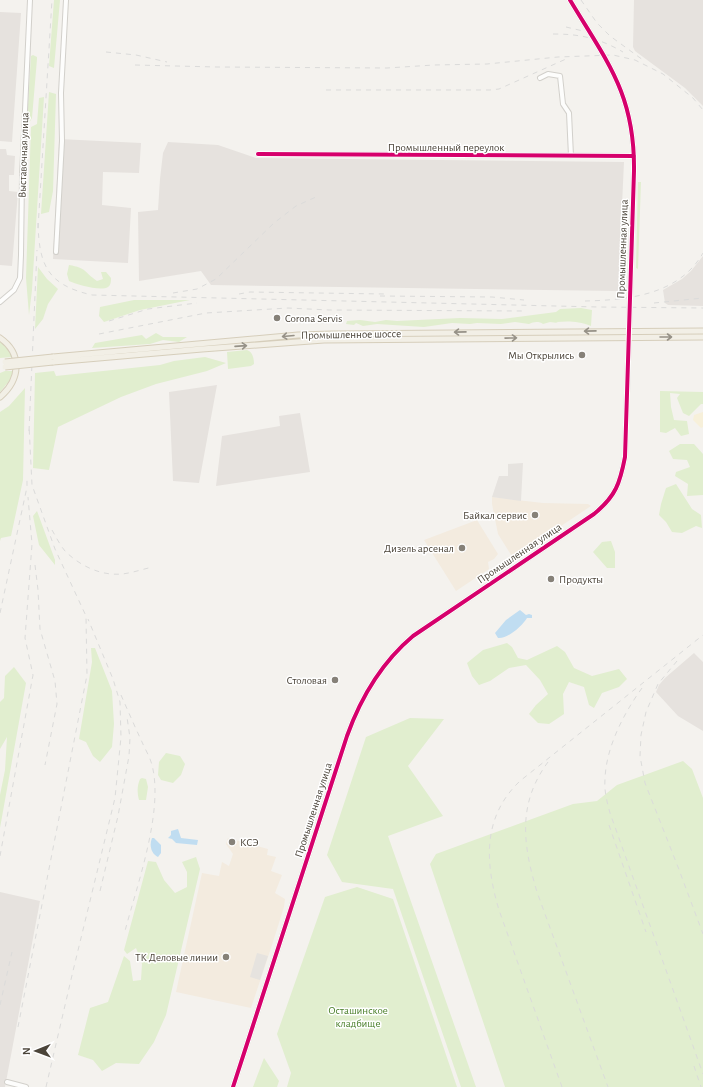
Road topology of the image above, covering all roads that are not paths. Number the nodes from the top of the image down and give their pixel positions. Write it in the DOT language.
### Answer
graph roads {
  1 [pos="30,0"];
  2 [pos="66,0"];
  3 [pos="570,0"];
  4 [pos="540,78"];
  5 [pos="258,154"];
  6 [pos="571,156"];
  7 [pos="634,156"];
  8 [pos="56,252"];
  9 [pos="0,302"];
  10 [pos="629,330"];
  11 [pos="703,331"];
  12 [pos="432,332"];
  13 [pos="628,337"];
  14 [pos="703,337"];
  15 [pos="0,338"];
  16 [pos="254,339"];
  17 [pos="432,339"];
  18 [pos="254,346"];
  19 [pos="53,360"];
  20 [pos="2,364"];
  21 [pos="0,397"];
  22 [pos="7,1082"];
  23 [pos="26,1087"];
  24 [pos="233,1087"];
  1 -- 9 [label="street, Выставочная улица"];
  2 -- 8 [label="street"];
  3 -- 7 [label="street, Промышленная улица"];
  4 -- 6 [label="street"];
  5 -- 6 [label="street, Промышленный переулок"];
  6 -- 7 [label="street, Промышленный переулок"];
  7 -- 10 [label="street, Промышленная улица"];
  10 -- 11 [label="main road, Промышленное шоссе"];
  10 -- 12 [label="main road, Промышленное шоссе, one-way"];
  10 -- 13 [label="street, Промышленная улица"];
  12 -- 16 [label="main road, Промышленное шоссе, one-way"];
  12 -- 17 [label="main road"];
  13 -- 14 [label="main road, Промышленное шоссе, one-way"];
  17 -- 13 [label="main road, Промышленное шоссе, one-way"];
  13 -- 24 [label="street, Промышленная улица"];
  15 -- 21 [label="main road"];
  16 -- 18 [label="main road"];
  16 -- 19 [label="main road, Промышленное шоссе"];
  17 -- 18 [label="main road, Промышленное шоссе"];
  19 -- 18 [label="main road, Промышленное шоссе, one-way"];
  19 -- 20 [label="main road, Промышленное шоссе, bridge"];
  22 -- 23 [label="street"];
}
